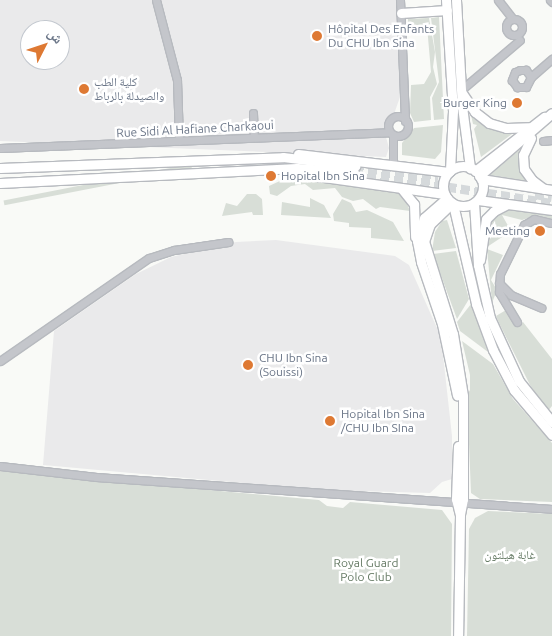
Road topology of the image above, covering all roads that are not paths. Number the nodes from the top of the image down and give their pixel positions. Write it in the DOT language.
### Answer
graph roads {
  1 [pos="156,0"];
  2 [pos="400,0"];
  3 [pos="446,0"];
  4 [pos="456,0"];
  5 [pos="498,0"];
  6 [pos="447,10"];
  7 [pos="401,13"];
  8 [pos="512,19"];
  9 [pos="520,40"];
  10 [pos="552,59"];
  11 [pos="531,77"];
  12 [pos="461,90"];
  13 [pos="404,105"];
  14 [pos="253,113"];
  15 [pos="551,113"];
  16 [pos="396,117"];
  17 [pos="405,120"];
  18 [pos="388,124"];
  19 [pos="533,128"];
  20 [pos="375,132"];
  21 [pos="395,134"];
  22 [pos="254,137"];
  23 [pos="179,140"];
  24 [pos="552,140"];
  25 [pos="543,141"];
  26 [pos="0,148"];
  27 [pos="283,157"];
  28 [pos="393,164"];
  29 [pos="0,168"];
  30 [pos="280,170"];
  31 [pos="449,171"];
  32 [pos="476,173"];
  33 [pos="0,183"];
  34 [pos="401,188"];
  35 [pos="548,190"];
  36 [pos="449,200"];
  37 [pos="476,201"];
  38 [pos="509,204"];
  39 [pos="552,210"];
  40 [pos="552,223"];
  41 [pos="417,241"];
  42 [pos="228,242"];
  43 [pos="478,265"];
  44 [pos="499,283"];
  45 [pos="515,297"];
  46 [pos="506,306"];
  47 [pos="541,308"];
  48 [pos="518,322"];
  49 [pos="2,359"];
  50 [pos="552,422"];
  51 [pos="552,435"];
  52 [pos="0,466"];
  53 [pos="460,504"];
  54 [pos="552,509"];
  55 [pos="458,636"];
  1 -- 23 [label="street"];
  2 -- 7 [label="street"];
  3 -- 6 [label="main road"];
  4 -- 12 [label="main road"];
  5 -- 8 [label="street"];
  6 -- 7 [label="main road"];
  6 -- 31 [label="main road"];
  7 -- 13 [label="street"];
  9 -- 12 [label="street"];
  10 -- 11 [label="street"];
  12 -- 19 [label="main road"];
  12 -- 32 [label="main road"];
  13 -- 16 [label="street"];
  13 -- 17 [label="street"];
  14 -- 22 [label="street"];
  15 -- 19 [label="main road"];
  16 -- 17 [label="street"];
  16 -- 18 [label="street"];
  17 -- 21 [label="street"];
  18 -- 20 [label="street"];
  18 -- 21 [label="street"];
  19 -- 32 [label="main road"];
  19 -- 35 [label="main road"];
  20 -- 21 [label="street, Rue Sidi Al Hafiane Charkaoui"];
  20 -- 22 [label="street, Rue Sidi Al Hafiane Charkaoui"];
  21 -- 28 [label="street"];
  22 -- 23 [label="street, Rue Sidi Al Hafiane Charkaoui"];
  23 -- 26 [label="street, Rue Sidi Al Hafiane Charkaoui"];
  24 -- 25 [label="street"];
  27 -- 28 [label="main road"];
  27 -- 29 [label="main road"];
  27 -- 30 [label="main road"];
  28 -- 31 [label="main road"];
  30 -- 33 [label="main road"];
  30 -- 34 [label="main road"];
  31 -- 32 [label="main road"];
  31 -- 36 [label="main road"];
  32 -- 35 [label="main road"];
  32 -- 37 [label="main road"];
  34 -- 36 [label="main road"];
  34 -- 41 [label="main road"];
  36 -- 37 [label="main road"];
  36 -- 41 [label="main road"];
  36 -- 51 [label="main road"];
  36 -- 53 [label="main road"];
  37 -- 38 [label="main road"];
  37 -- 43 [label="main road"];
  38 -- 39 [label="main road"];
  38 -- 43 [label="main road"];
  40 -- 44 [label="street"];
  41 -- 53 [label="main road"];
  42 -- 49 [label="street"];
  43 -- 50 [label="main road"];
  44 -- 45 [label="street"];
  44 -- 46 [label="street"];
  45 -- 46 [label="street"];
  45 -- 47 [label="street"];
  46 -- 48 [label="street"];
  52 -- 53 [label="street"];
  53 -- 54 [label="street"];
  53 -- 55 [label="main road"];
}
